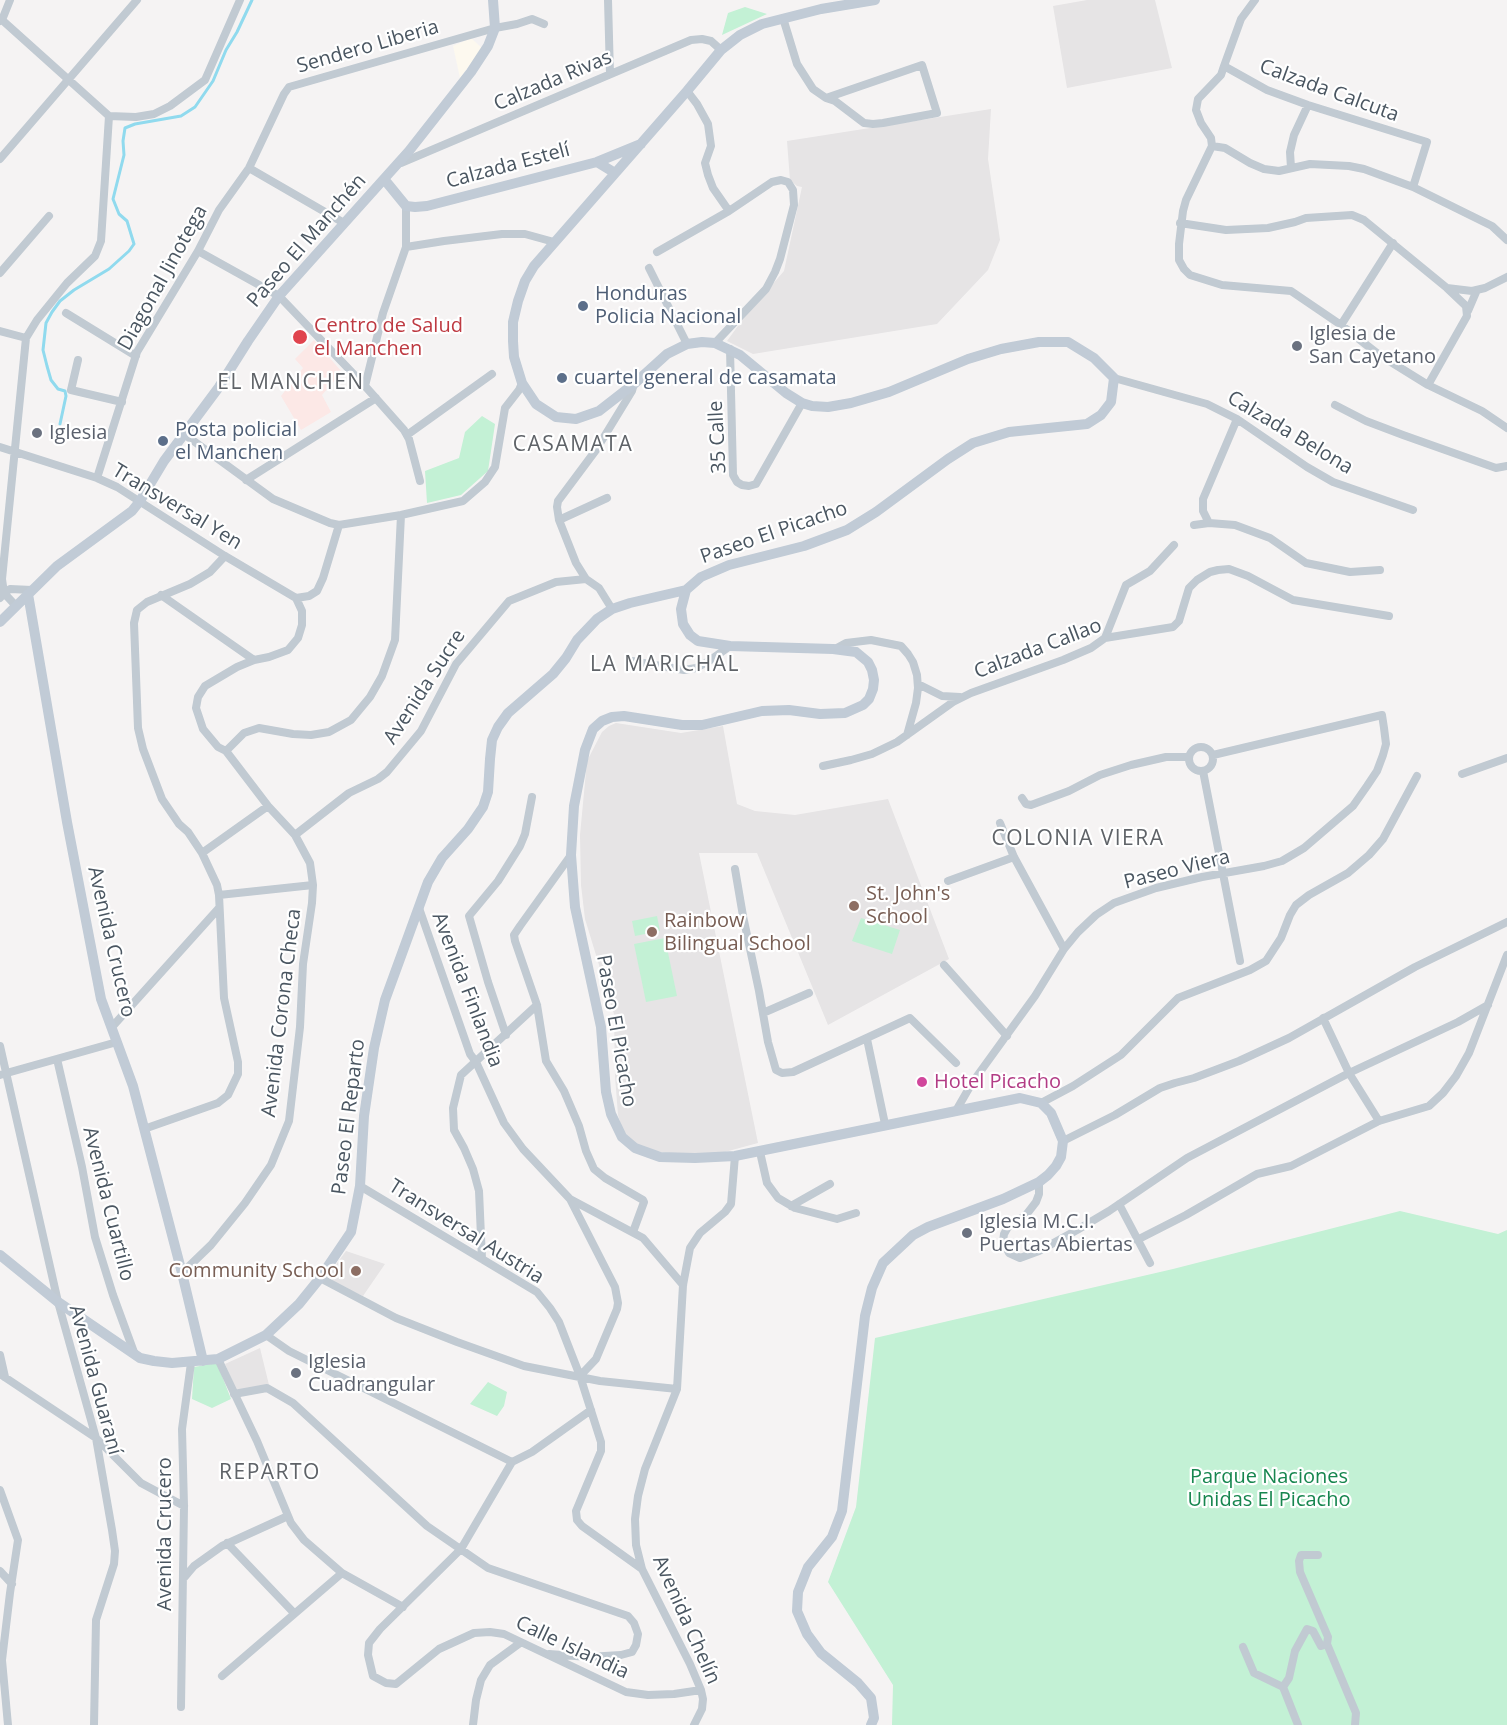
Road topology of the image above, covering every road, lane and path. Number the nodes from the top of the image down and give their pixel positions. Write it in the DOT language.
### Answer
graph roads {
  1 [pos="10,0"];
  2 [pos="137,0"];
  3 [pos="240,0"];
  4 [pos="493,0"];
  5 [pos="608,0"];
  6 [pos="875,0"];
  7 [pos="1255,0"];
  8 [pos="783,18"];
  9 [pos="1,20"];
  10 [pos="544,24"];
  11 [pos="495,28"];
  12 [pos="721,50"];
  13 [pos="1224,66"];
  14 [pos="610,74"];
  15 [pos="67,81"];
  16 [pos="687,91"];
  17 [pos="826,98"];
  18 [pos="1308,105"];
  19 [pos="109,116"];
  20 [pos="641,144"];
  21 [pos="1212,146"];
  22 [pos="0,159"];
  23 [pos="597,162"];
  24 [pos="396,165"];
  25 [pos="249,168"];
  26 [pos="1291,168"];
  27 [pos="615,173"];
  28 [pos="384,179"];
  29 [pos="1413,187"];
  30 [pos="406,206"];
  31 [pos="729,211"];
  32 [pos="49,216"];
  33 [pos="344,223"];
  34 [pos="1180,224"];
  35 [pos="1507,240"];
  36 [pos="554,242"];
  37 [pos="1393,243"];
  38 [pos="406,248"];
  39 [pos="198,251"];
  40 [pos="657,252"];
  41 [pos="649,268"];
  42 [pos="0,273"];
  43 [pos="1507,278"];
  44 [pos="1447,288"];
  45 [pos="1477,290"];
  46 [pos="279,296"];
  47 [pos="1468,310"];
  48 [pos="66,313"];
  49 [pos="1341,325"];
  50 [pos="0,331"];
  51 [pos="26,338"];
  52 [pos="715,343"];
  53 [pos="687,344"];
  54 [pos="730,350"];
  55 [pos="136,356"];
  56 [pos="78,360"];
  57 [pos="492,374"];
  58 [pos="1114,378"];
  59 [pos="522,383"];
  60 [pos="635,383"];
  61 [pos="1428,385"];
  62 [pos="365,386"];
  63 [pos="376,398"];
  64 [pos="122,402"];
  65 [pos="802,403"];
  66 [pos="1335,405"];
  67 [pos="1237,419"];
  68 [pos="1507,428"];
  69 [pos="184,434"];
  70 [pos="407,435"];
  71 [pos="0,447"];
  72 [pos="14,451"];
  73 [pos="1507,466"];
  74 [pos="97,478"];
  75 [pos="246,480"];
  76 [pos="420,481"];
  77 [pos="607,498"];
  78 [pos="140,501"];
  79 [pos="1413,510"];
  80 [pos="402,515"];
  81 [pos="559,520"];
  82 [pos="1209,523"];
  83 [pos="339,525"];
  84 [pos="1194,525"];
  85 [pos="1174,544"];
  86 [pos="225,556"];
  87 [pos="1380,570"];
  88 [pos="586,579"];
  89 [pos="686,590"];
  90 [pos="30,592"];
  91 [pos="2,595"];
  92 [pos="161,595"];
  93 [pos="296,598"];
  94 [pos="16,606"];
  95 [pos="612,609"];
  96 [pos="1389,616"];
  97 [pos="0,622"];
  98 [pos="1105,638"];
  99 [pos="730,646"];
  100 [pos="833,649"];
  101 [pos="254,660"];
  102 [pos="632,661"];
  103 [pos="918,684"];
  104 [pos="962,698"];
  105 [pos="907,735"];
  106 [pos="226,752"];
  107 [pos="1213,755"];
  108 [pos="1189,757"];
  109 [pos="1507,758"];
  110 [pos="823,766"];
  111 [pos="1203,771"];
  112 [pos="1462,774"];
  113 [pos="1417,776"];
  114 [pos="532,797"];
  115 [pos="1022,798"];
  116 [pos="268,806"];
  117 [pos="1000,823"];
  118 [pos="295,835"];
  119 [pos="202,853"];
  120 [pos="571,855"];
  121 [pos="1014,857"];
  122 [pos="735,869"];
  123 [pos="1222,873"];
  124 [pos="948,881"];
  125 [pos="313,885"];
  126 [pos="219,895"];
  127 [pos="418,907"];
  128 [pos="219,908"];
  129 [pos="1507,922"];
  130 [pos="1064,949"];
  131 [pos="1507,955"];
  132 [pos="1240,961"];
  133 [pos="944,965"];
  134 [pos="809,993"];
  135 [pos="537,1005"];
  136 [pos="1488,1005"];
  137 [pos="763,1013"];
  138 [pos="1323,1018"];
  139 [pos="112,1027"];
  140 [pos="506,1035"];
  141 [pos="1007,1036"];
  142 [pos="867,1038"];
  143 [pos="117,1042"];
  144 [pos="0,1046"];
  145 [pos="57,1059"];
  146 [pos="476,1062"];
  147 [pos="956,1063"];
  148 [pos="1349,1073"];
  149 [pos="3,1074"];
  150 [pos="1041,1103"];
  151 [pos="957,1109"];
  152 [pos="1379,1121"];
  153 [pos="885,1124"];
  154 [pos="144,1129"];
  155 [pos="1063,1141"];
  156 [pos="760,1152"];
  157 [pos="735,1156"];
  158 [pos="1039,1182"];
  159 [pos="830,1184"];
  160 [pos="360,1186"];
  161 [pos="570,1199"];
  162 [pos="1119,1204"];
  163 [pos="791,1206"];
  164 [pos="856,1213"];
  165 [pos="633,1232"];
  166 [pos="1137,1240"];
  167 [pos="0,1254"];
  168 [pos="482,1259"];
  169 [pos="1150,1263"];
  170 [pos="182,1273"];
  171 [pos="320,1278"];
  172 [pos="683,1285"];
  173 [pos="57,1302"];
  174 [pos="266,1335"];
  175 [pos="0,1355"];
  176 [pos="135,1355"];
  177 [pos="218,1359"];
  178 [pos="202,1361"];
  179 [pos="191,1362"];
  180 [pos="3,1376"];
  181 [pos="580,1377"];
  182 [pos="677,1389"];
  183 [pos="234,1394"];
  184 [pos="591,1410"];
  185 [pos="96,1438"];
  186 [pos="512,1462"];
  187 [pos="0,1490"];
  188 [pos="184,1506"];
  189 [pos="288,1516"];
  190 [pos="227,1543"];
  191 [pos="461,1550"];
  192 [pos="1318,1555"];
  193 [pos="642,1569"];
  194 [pos="0,1571"];
  195 [pos="342,1574"];
  196 [pos="183,1580"];
  197 [pos="12,1584"];
  198 [pos="403,1607"];
  199 [pos="294,1613"];
  200 [pos="520,1643"];
  201 [pos="1327,1644"];
  202 [pos="1243,1647"];
  203 [pos="542,1653"];
  204 [pos="222,1676"];
  205 [pos="1283,1687"];
  206 [pos="701,1690"];
  207 [pos="181,1707"];
  208 [pos="696,1721"];
  209 [pos="8,1725"];
  210 [pos="94,1725"];
  211 [pos="472,1725"];
  212 [pos="687,1725"];
  213 [pos="871,1725"];
  214 [pos="1298,1725"];
  215 [pos="1355,1725"];
  1 -- 9 [label="street"];
  2 -- 15 [label="street"];
  3 -- 19 [label="street"];
  4 -- 11 [label="street, Paseo El Manchén"];
  5 -- 14 [label="street"];
  6 -- 8 [label="street"];
  7 -- 13 [label="street"];
  8 -- 12 [label="street"];
  8 -- 17 [label="street"];
  9 -- 15 [label="street"];
  10 -- 11 [label="street, Sendero Liberia"];
  11 -- 24 [label="street, Paseo El Manchén"];
  11 -- 25 [label="street, Sendero Liberia"];
  12 -- 14 [label="street, Calzada Rivas"];
  12 -- 16 [label="street"];
  13 -- 18 [label="street, Calzada Calcuta"];
  13 -- 21 [label="street"];
  14 -- 24 [label="street, Calzada Rivas"];
  15 -- 19 [label="street"];
  15 -- 22 [label="street"];
  16 -- 20 [label="street"];
  16 -- 31 [label="street"];
  17 -- 17 [label="street"];
  18 -- 26 [label="street"];
  18 -- 29 [label="street, Calzada Calcuta"];
  19 -- 51 [label="street"];
  20 -- 23 [label="street"];
  20 -- 27 [label="street"];
  21 -- 26 [label="street"];
  21 -- 34 [label="street"];
  23 -- 27 [label="street, Calzada Estelí"];
  23 -- 30 [label="street, Calzada Estelí"];
  24 -- 28 [label="street, Paseo El Manchén"];
  25 -- 33 [label="street"];
  25 -- 39 [label="street, Diagonal Jinotega"];
  26 -- 29 [label="street"];
  27 -- 36 [label="street"];
  28 -- 30 [label="street"];
  28 -- 33 [label="street, Paseo El Manchén"];
  29 -- 35 [label="street"];
  30 -- 38 [label="street"];
  31 -- 40 [label="street"];
  31 -- 52 [label="street"];
  32 -- 42 [label="street"];
  33 -- 46 [label="street, Paseo El Manchén"];
  34 -- 37 [label="street"];
  34 -- 49 [label="street"];
  36 -- 38 [label="street"];
  36 -- 59 [label="street"];
  37 -- 44 [label="street"];
  37 -- 49 [label="street"];
  38 -- 62 [label="street"];
  39 -- 46 [label="street"];
  39 -- 55 [label="street, Diagonal Jinotega"];
  41 -- 53 [label="street"];
  43 -- 45 [label="street"];
  44 -- 45 [label="street"];
  44 -- 47 [label="street"];
  45 -- 47 [label="street"];
  46 -- 62 [label="street"];
  46 -- 69 [label="street, Paseo El Manchén"];
  47 -- 61 [label="street"];
  48 -- 55 [label="street"];
  49 -- 61 [label="street"];
  50 -- 51 [label="street"];
  51 -- 72 [label="street"];
  52 -- 53 [label="street"];
  52 -- 54 [label="street"];
  53 -- 60 [label="street"];
  54 -- 65 [label="street"];
  54 -- 65 [label="street, 35 Calle"];
  55 -- 64 [label="street, Diagonal Jinotega"];
  56 -- 64 [label="street"];
  57 -- 70 [label="street"];
  58 -- 65 [label="street"];
  58 -- 67 [label="street, Calzada Belona"];
  58 -- 89 [label="street, Paseo El Picacho"];
  59 -- 60 [label="street"];
  59 -- 80 [label="street"];
  60 -- 81 [label="street"];
  61 -- 68 [label="street"];
  62 -- 63 [label="street"];
  63 -- 70 [label="street"];
  63 -- 75 [label="street"];
  64 -- 74 [label="street, Diagonal Jinotega"];
  66 -- 73 [label="street"];
  67 -- 79 [label="street, Calzada Belona"];
  67 -- 82 [label="street"];
  69 -- 75 [label="street"];
  69 -- 78 [label="street, Paseo El Manchén"];
  70 -- 76 [label="street"];
  71 -- 72 [label="street, Transversal Yen"];
  72 -- 74 [label="street, Transversal Yen"];
  72 -- 91 [label="street"];
  74 -- 78 [label="street, Transversal Yen"];
  75 -- 83 [label="street"];
  77 -- 81 [label="street"];
  78 -- 86 [label="street, Transversal Yen"];
  78 -- 90 [label="street, Paseo El Manchén"];
  80 -- 83 [label="street"];
  80 -- 106 [label="street"];
  81 -- 88 [label="street"];
  82 -- 84 [label="street"];
  82 -- 87 [label="street"];
  83 -- 93 [label="street"];
  85 -- 98 [label="street"];
  86 -- 92 [label="street"];
  86 -- 93 [label="street, Transversal Yen"];
  88 -- 95 [label="street"];
  88 -- 118 [label="street, Avenida Sucre"];
  89 -- 95 [label="street, Paseo El Reparto"];
  89 -- 99 [label="street, Paseo El Picacho"];
  90 -- 91 [label="street"];
  90 -- 94 [label="street, Paseo El Manchén"];
  90 -- 139 [label="street, Avenida Crucero"];
  91 -- 94 [label="street"];
  92 -- 101 [label="street"];
  92 -- 119 [label="street"];
  93 -- 101 [label="street, Avenida Corona Checa"];
  94 -- 97 [label="street, Paseo El Manchén"];
  95 -- 127 [label="street, Paseo El Reparto"];
  96 -- 98 [label="street, Calzada Callao"];
  98 -- 104 [label="street, Calzada Callao"];
  99 -- 100 [label="street, Paseo El Picacho"];
  99 -- 102 [label="street"];
  100 -- 103 [label="street"];
  100 -- 120 [label="street, Paseo El Picacho"];
  101 -- 106 [label="street, Avenida Corona Checa"];
  103 -- 104 [label="street, Calzada Callao"];
  103 -- 105 [label="street"];
  104 -- 105 [label="street"];
  105 -- 110 [label="street"];
  106 -- 116 [label="street, Avenida Corona Checa"];
  107 -- 108 [label="street"];
  107 -- 111 [label="street"];
  107 -- 123 [label="street, Paseo Viera"];
  108 -- 111 [label="street"];
  108 -- 115 [label="street"];
  109 -- 112 [label="street"];
  111 -- 123 [label="street"];
  113 -- 150 [label="street"];
  114 -- 140 [label="street"];
  116 -- 118 [label="street, Avenida Corona Checa"];
  116 -- 119 [label="street"];
  117 -- 121 [label="street"];
  118 -- 125 [label="street, Avenida Corona Checa"];
  119 -- 126 [label="street"];
  120 -- 135 [label="street"];
  120 -- 157 [label="street, Paseo El Picacho"];
  121 -- 124 [label="street"];
  121 -- 130 [label="street"];
  122 -- 137 [label="street"];
  123 -- 130 [label="street, Paseo Viera"];
  123 -- 132 [label="street"];
  125 -- 126 [label="street"];
  125 -- 170 [label="street, Avenida Corona Checa"];
  126 -- 128 [label="street"];
  127 -- 146 [label="street, Avenida Finlandia"];
  127 -- 160 [label="street, Paseo El Reparto"];
  128 -- 139 [label="street"];
  128 -- 154 [label="street"];
  129 -- 138 [label="street"];
  130 -- 141 [label="street, Paseo Viera"];
  131 -- 136 [label="street"];
  133 -- 141 [label="street"];
  134 -- 137 [label="street"];
  135 -- 140 [label="street"];
  135 -- 165 [label="street"];
  136 -- 148 [label="street"];
  136 -- 152 [label="street"];
  137 -- 142 [label="street"];
  138 -- 148 [label="street"];
  138 -- 155 [label="street"];
  139 -- 143 [label="street, Avenida Crucero"];
  140 -- 146 [label="street"];
  141 -- 151 [label="street, Paseo Viera"];
  142 -- 147 [label="street"];
  142 -- 153 [label="street"];
  143 -- 145 [label="street"];
  143 -- 154 [label="street, Avenida Crucero"];
  144 -- 149 [label="street, Avenida Guaraní"];
  145 -- 149 [label="street"];
  145 -- 176 [label="street, Avenida Cuartillo"];
  146 -- 161 [label="street, Avenida Finlandia"];
  146 -- 168 [label="street"];
  148 -- 152 [label="street"];
  148 -- 162 [label="street"];
  149 -- 173 [label="street, Avenida Guaraní"];
  150 -- 151 [label="street, Paseo El Picacho"];
  150 -- 155 [label="street"];
  151 -- 153 [label="street, Paseo El Picacho"];
  152 -- 166 [label="street"];
  153 -- 156 [label="street, Paseo El Picacho"];
  154 -- 170 [label="street, Avenida Crucero"];
  155 -- 158 [label="street"];
  156 -- 157 [label="street, Paseo El Picacho"];
  156 -- 163 [label="street"];
  157 -- 172 [label="street, Avenida Chelín"];
  158 -- 162 [label="street"];
  158 -- 213 [label="street"];
  159 -- 163 [label="street"];
  160 -- 168 [label="street, Transversal Austria"];
  160 -- 171 [label="street, Paseo El Reparto"];
  161 -- 165 [label="street"];
  161 -- 181 [label="street, Avenida Finlandia"];
  162 -- 166 [label="street"];
  163 -- 164 [label="street"];
  165 -- 172 [label="street"];
  166 -- 169 [label="street"];
  167 -- 173 [label="street, Paseo El Reparto"];
  168 -- 181 [label="street, Transversal Austria"];
  170 -- 178 [label="street, Avenida Crucero"];
  171 -- 174 [label="street, Paseo El Reparto"];
  171 -- 181 [label="street"];
  172 -- 182 [label="street, Avenida Chelín"];
  173 -- 176 [label="street, Paseo El Reparto"];
  173 -- 185 [label="street, Avenida Guaraní"];
  174 -- 177 [label="street, Paseo El Reparto"];
  174 -- 186 [label="street"];
  175 -- 180 [label="street"];
  176 -- 179 [label="street, Paseo El Reparto"];
  177 -- 178 [label="street, Paseo El Reparto"];
  177 -- 183 [label="street"];
  178 -- 179 [label="street, Paseo El Reparto"];
  179 -- 188 [label="street, Avenida Crucero"];
  180 -- 185 [label="street"];
  181 -- 182 [label="street"];
  181 -- 184 [label="street"];
  182 -- 193 [label="street, Avenida Chelín"];
  183 -- 189 [label="street"];
  183 -- 191 [label="street"];
  184 -- 186 [label="street"];
  184 -- 193 [label="street"];
  185 -- 188 [label="street"];
  185 -- 210 [label="street, Avenida Guaraní"];
  186 -- 191 [label="street"];
  187 -- 197 [label="street"];
  188 -- 196 [label="street, Avenida Crucero"];
  189 -- 190 [label="street"];
  189 -- 195 [label="street"];
  190 -- 196 [label="street"];
  190 -- 199 [label="street"];
  191 -- 198 [label="street"];
  191 -- 203 [label="street"];
  192 -- 201 [label="street"];
  193 -- 206 [label="street, Avenida Chelín"];
  194 -- 197 [label="street"];
  195 -- 198 [label="street"];
  195 -- 199 [label="street"];
  196 -- 207 [label="street, Avenida Crucero"];
  197 -- 209 [label="street"];
  198 -- 200 [label="street, Calle Islandia"];
  199 -- 204 [label="street"];
  200 -- 203 [label="street, Calle Islandia"];
  200 -- 211 [label="street"];
  201 -- 205 [label="street"];
  201 -- 215 [label="street"];
  202 -- 205 [label="street"];
  203 -- 206 [label="street, Calle Islandia"];
  205 -- 214 [label="street"];
  206 -- 208 [label="street, Avenida Chelín"];
  208 -- 212 [label="street"];
}
